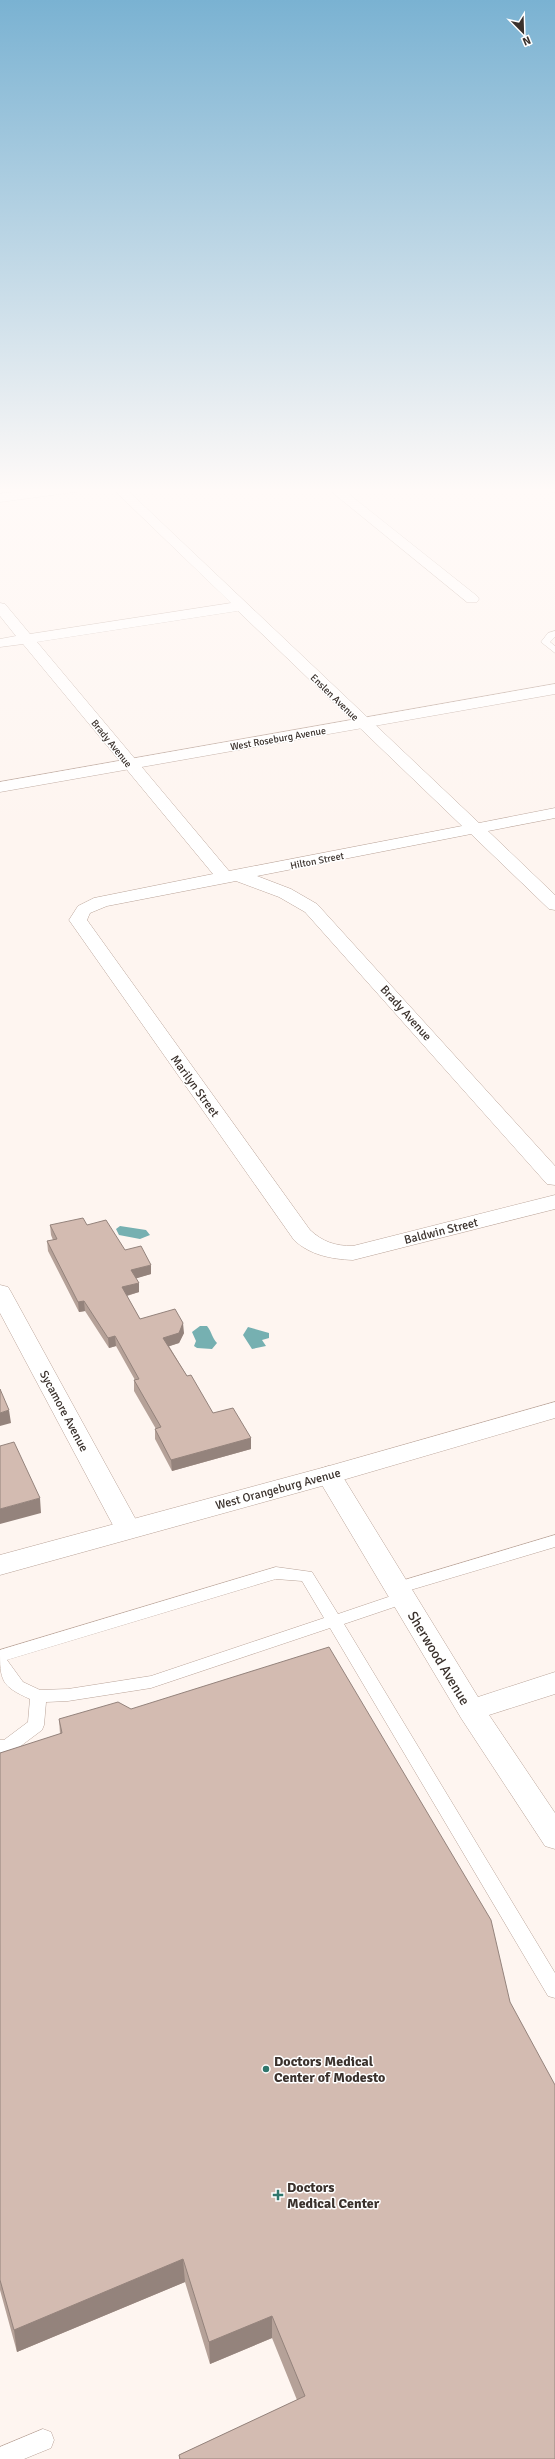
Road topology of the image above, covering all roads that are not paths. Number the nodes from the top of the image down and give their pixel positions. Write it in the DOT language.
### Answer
graph roads {
  1 [pos="237,602"];
  2 [pos="241,606"];
  3 [pos="0,607"];
  4 [pos="555,634"];
  5 [pos="27,639"];
  6 [pos="0,643"];
  7 [pos="555,650"];
  8 [pos="555,689"];
  9 [pos="362,723"];
  10 [pos="129,764"];
  11 [pos="0,787"];
  12 [pos="555,813"];
  13 [pos="473,829"];
  14 [pos="231,876"];
  15 [pos="555,905"];
  16 [pos="82,912"];
  17 [pos="555,1179"];
  18 [pos="555,1202"];
  19 [pos="326,1251"];
  20 [pos="0,1292"];
  21 [pos="555,1410"];
  22 [pos="329,1475"];
  23 [pos="128,1529"];
  24 [pos="555,1541"];
  25 [pos="0,1565"];
  26 [pos="400,1593"];
  27 [pos="332,1620"];
  28 [pos="0,1656"];
  29 [pos="0,1663"];
  30 [pos="555,1683"];
  31 [pos="38,1696"];
  32 [pos="471,1710"];
  33 [pos="0,1747"];
  34 [pos="555,1837"];
  35 [pos="555,1990"];
  36 [pos="43,2440"];
  37 [pos="0,2458"];
  1 -- 2 [label="street, Enslen Avenue"];
  2 -- 5 [label="street"];
  2 -- 9 [label="street, Enslen Avenue"];
  3 -- 5 [label="street, Brady Avenue"];
  4 -- 7 [label="lane"];
  5 -- 6 [label="street"];
  5 -- 10 [label="street, Brady Avenue"];
  8 -- 9 [label="street, West Roseburg Avenue"];
  9 -- 10 [label="street, West Roseburg Avenue"];
  9 -- 13 [label="street, Enslen Avenue"];
  10 -- 11 [label="street, West Roseburg Avenue"];
  10 -- 14 [label="street, Brady Avenue"];
  12 -- 13 [label="street, Hilton Street"];
  13 -- 14 [label="street, Hilton Street"];
  13 -- 15 [label="street, Enslen Avenue"];
  14 -- 16 [label="street, Hilton Street"];
  14 -- 17 [label="street, Brady Avenue"];
  16 -- 19 [label="street, Marilyn Street"];
  18 -- 19 [label="street, Baldwin Street"];
  20 -- 23 [label="street, Sycamore Avenue"];
  21 -- 22 [label="street, West Orangeburg Avenue"];
  22 -- 23 [label="street, West Orangeburg Avenue"];
  22 -- 26 [label="street, Sherwood Avenue"];
  23 -- 25 [label="street, West Orangeburg Avenue"];
  24 -- 26 [label="lane"];
  26 -- 27 [label="lane"];
  26 -- 32 [label="street, Sherwood Avenue"];
  27 -- 28 [label="lane"];
  27 -- 31 [label="lane"];
  27 -- 35 [label="lane"];
  29 -- 31 [label="lane"];
  30 -- 32 [label="street"];
  31 -- 33 [label="lane"];
  32 -- 34 [label="street, Sherwood Avenue"];
  36 -- 37 [label="lane"];
}
